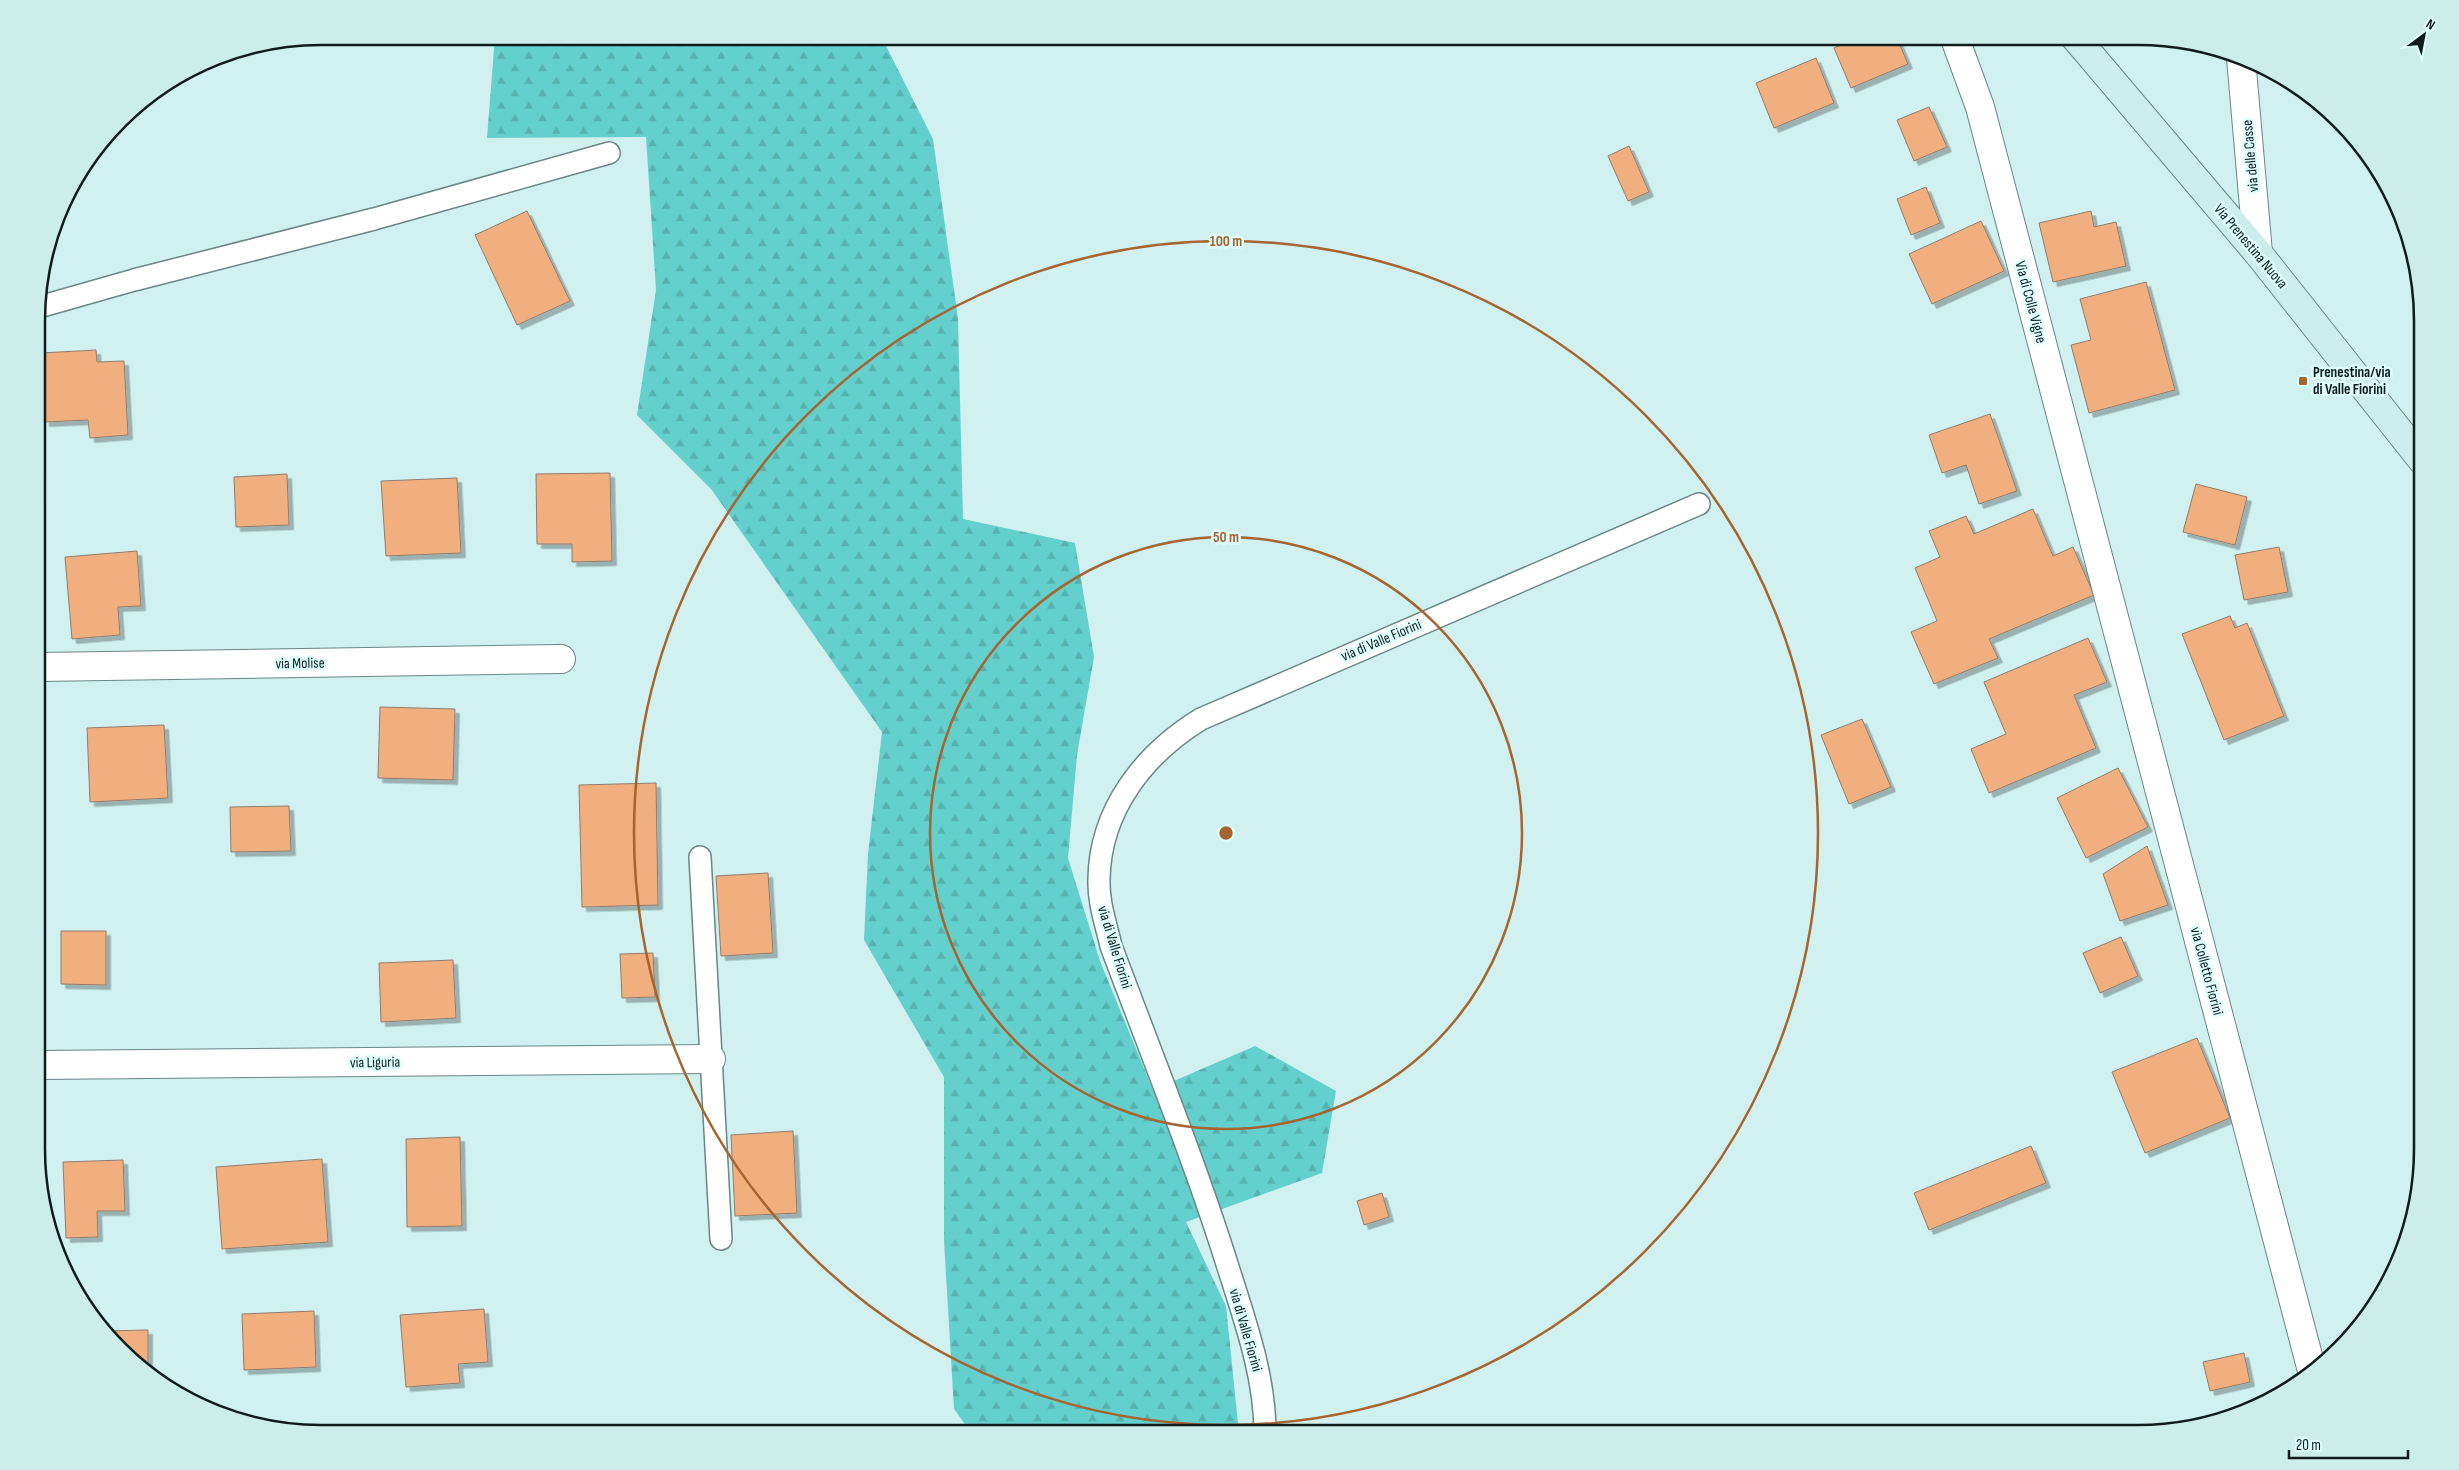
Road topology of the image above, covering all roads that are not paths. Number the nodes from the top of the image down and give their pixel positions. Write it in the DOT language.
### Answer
graph roads {
  1 [pos="1957,45"];
  2 [pos="2082,45"];
  3 [pos="2242,65"];
  4 [pos="609,153"];
  5 [pos="2258,254"];
  6 [pos="46,305"];
  7 [pos="2414,450"];
  8 [pos="1699,504"];
  9 [pos="2102,570"];
  10 [pos="561,660"];
  11 [pos="45,666"];
  12 [pos="700,857"];
  13 [pos="711,1059"];
  14 [pos="45,1065"];
  15 [pos="721,1239"];
  16 [pos="2310,1365"];
  17 [pos="1264,1425"];
  1 -- 9 [label="street, Via di Colle Vigne"];
  2 -- 5 [label="main road, Via Prenestina Nuova"];
  3 -- 5 [label="street, via delle Casse"];
  4 -- 6 [label="lane"];
  5 -- 7 [label="main road, Via Prenestina Nuova"];
  8 -- 17 [label="lane, via di Valle Fiorini"];
  9 -- 16 [label="street, via Colletto Fiorini"];
  10 -- 11 [label="street, via Molise"];
  12 -- 13 [label="lane"];
  13 -- 14 [label="street, via Liguria"];
  13 -- 15 [label="lane"];
}
